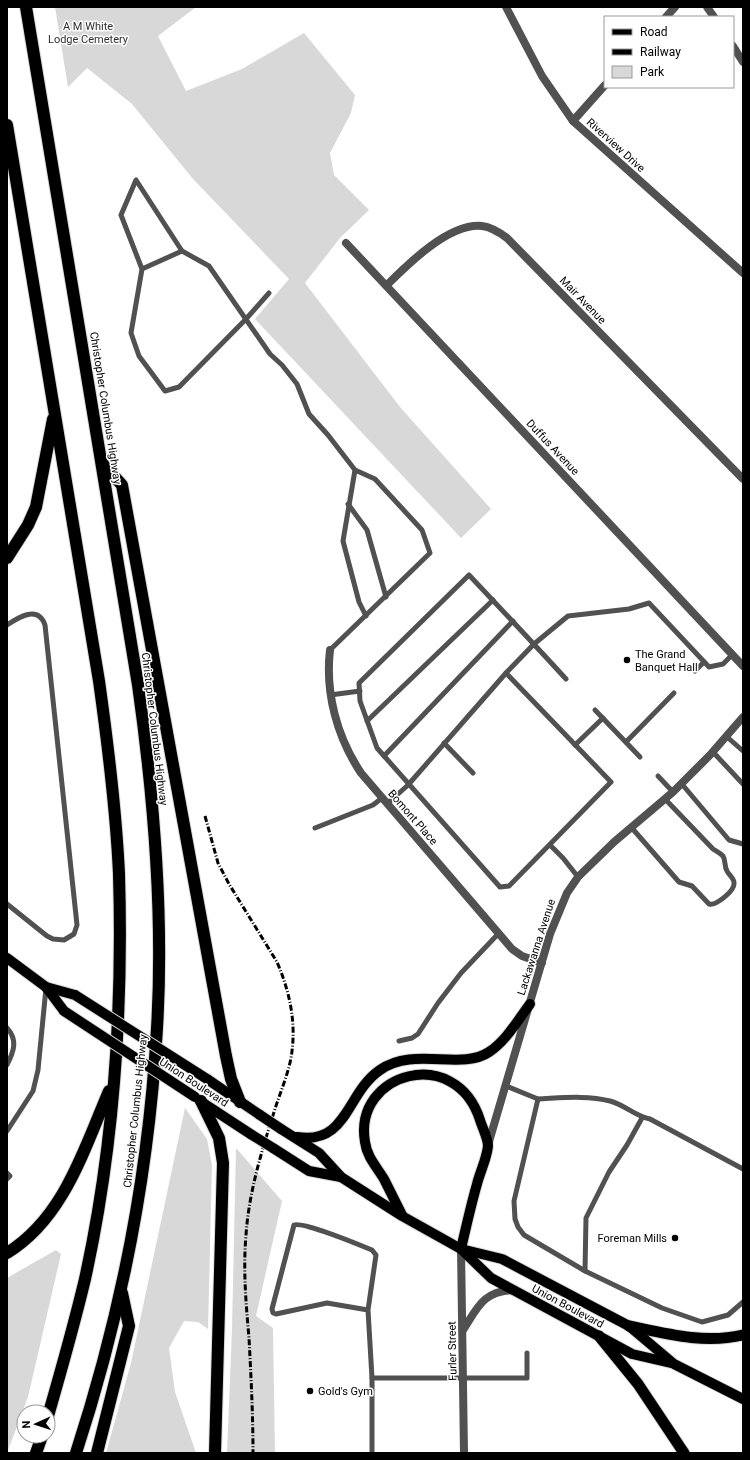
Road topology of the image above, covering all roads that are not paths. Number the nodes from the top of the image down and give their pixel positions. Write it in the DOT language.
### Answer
graph roads {
  1 [pos="26,7"];
  2 [pos="506,7"];
  3 [pos="675,7"];
  4 [pos="707,7"];
  5 [pos="667,16"];
  6 [pos="713,16"];
  7 [pos="734,48"];
  8 [pos="743,62"];
  9 [pos="604,86"];
  10 [pos="573,121"];
  11 [pos="7,125"];
  12 [pos="346,243"];
  13 [pos="182,251"];
  14 [pos="142,269"];
  15 [pos="743,273"];
  16 [pos="387,285"];
  17 [pos="269,292"];
  18 [pos="246,319"];
  19 [pos="54,410"];
  20 [pos="102,463"];
  21 [pos="355,470"];
  22 [pos="743,479"];
  23 [pos="348,504"];
  24 [pos="7,558"];
  25 [pos="386,597"];
  26 [pos="493,600"];
  27 [pos="366,616"];
  28 [pos="513,621"];
  29 [pos="7,625"];
  30 [pos="534,644"];
  31 [pos="330,650"];
  32 [pos="732,655"];
  33 [pos="704,662"];
  34 [pos="743,666"];
  35 [pos="695,671"];
  36 [pos="506,674"];
  37 [pos="566,679"];
  38 [pos="360,691"];
  39 [pos="674,693"];
  40 [pos="330,696"];
  41 [pos="595,710"];
  42 [pos="743,717"];
  43 [pos="602,718"];
  44 [pos="367,721"];
  45 [pos="726,736"];
  46 [pos="626,742"];
  47 [pos="444,743"];
  48 [pos="575,745"];
  49 [pos="712,751"];
  50 [pos="743,751"];
  51 [pos="384,756"];
  52 [pos="640,757"];
  53 [pos="473,773"];
  54 [pos="658,776"];
  55 [pos="682,783"];
  56 [pos="743,784"];
  57 [pos="408,785"];
  58 [pos="673,792"];
  59 [pos="665,799"];
  60 [pos="385,801"];
  61 [pos="631,827"];
  62 [pos="315,828"];
  63 [pos="550,844"];
  64 [pos="743,844"];
  65 [pos="578,877"];
  66 [pos="7,904"];
  67 [pos="498,933"];
  68 [pos="7,958"];
  69 [pos="542,962"];
  70 [pos="46,987"];
  71 [pos="530,1004"];
  72 [pos="7,1028"];
  73 [pos="399,1041"];
  74 [pos="7,1065"];
  75 [pos="113,1082"];
  76 [pos="506,1086"];
  77 [pos="198,1099"];
  78 [pos="538,1099"];
  79 [pos="240,1102"];
  80 [pos="642,1118"];
  81 [pos="7,1131"];
  82 [pos="294,1137"];
  83 [pos="488,1145"];
  84 [pos="743,1169"];
  85 [pos="341,1177"];
  86 [pos="402,1216"];
  87 [pos="462,1249"];
  88 [pos="7,1253"];
  89 [pos="586,1271"];
  90 [pos="121,1290"];
  91 [pos="514,1290"];
  92 [pos="743,1302"];
  93 [pos="368,1310"];
  94 [pos="629,1326"];
  95 [pos="463,1331"];
  96 [pos="743,1335"];
  97 [pos="599,1336"];
  98 [pos="527,1353"];
  99 [pos="674,1364"];
  100 [pos="372,1378"];
  101 [pos="463,1379"];
  102 [pos="743,1399"];
  103 [pos="51,1404"];
  104 [pos="76,1453"];
  105 [pos="97,1453"];
  106 [pos="215,1453"];
  107 [pos="372,1453"];
  108 [pos="464,1453"];
  109 [pos="684,1453"];
  1 -- 20 [label="highway, Christopher Columbus Highway"];
  2 -- 10 [label="street, Riverview Drive"];
  3 -- 5 [label="street"];
  4 -- 6 [label="street"];
  7 -- 8 [label="street"];
  9 -- 10 [label="street"];
  10 -- 15 [label="street, Riverview Drive"];
  11 -- 19 [label="highway"];
  12 -- 16 [label="street, Duffus Avenue"];
  13 -- 14 [label="lane"];
  13 -- 14 [label="lane"];
  13 -- 18 [label="lane"];
  14 -- 18 [label="lane"];
  16 -- 22 [label="street, Mair Avenue"];
  16 -- 32 [label="street, Duffus Avenue"];
  17 -- 18 [label="lane"];
  18 -- 21 [label="lane"];
  19 -- 24 [label="highway"];
  19 -- 75 [label="highway"];
  20 -- 79 [label="highway"];
  20 -- 90 [label="highway, Christopher Columbus Highway"];
  21 -- 23 [label="lane"];
  21 -- 25 [label="lane"];
  23 -- 25 [label="lane"];
  23 -- 27 [label="lane"];
  25 -- 27 [label="lane"];
  26 -- 28 [label="lane"];
  26 -- 38 [label="lane"];
  26 -- 44 [label="lane"];
  27 -- 31 [label="lane"];
  28 -- 30 [label="lane"];
  28 -- 51 [label="lane"];
  29 -- 66 [label="lane"];
  30 -- 33 [label="lane"];
  30 -- 36 [label="lane"];
  30 -- 37 [label="lane"];
  31 -- 40 [label="street, Bomont Place"];
  32 -- 33 [label="lane"];
  32 -- 34 [label="street, Duffus Avenue"];
  33 -- 35 [label="lane"];
  36 -- 47 [label="lane"];
  36 -- 48 [label="lane"];
  38 -- 40 [label="lane"];
  38 -- 44 [label="lane"];
  39 -- 46 [label="lane"];
  40 -- 60 [label="street, Bomont Place"];
  41 -- 43 [label="lane"];
  42 -- 45 [label="street, Lackawanna Avenue"];
  43 -- 46 [label="lane"];
  43 -- 48 [label="lane"];
  44 -- 51 [label="lane"];
  45 -- 49 [label="street, Lackawanna Avenue"];
  45 -- 50 [label="lane"];
  46 -- 52 [label="lane"];
  47 -- 53 [label="lane"];
  47 -- 57 [label="lane"];
  48 -- 63 [label="lane"];
  49 -- 55 [label="street, Lackawanna Avenue"];
  49 -- 56 [label="lane"];
  51 -- 57 [label="lane"];
  54 -- 58 [label="lane"];
  55 -- 58 [label="street, Lackawanna Avenue"];
  55 -- 64 [label="lane"];
  57 -- 60 [label="lane"];
  57 -- 63 [label="lane"];
  58 -- 59 [label="street, Lackawanna Avenue"];
  59 -- 61 [label="street, Lackawanna Avenue"];
  59 -- 61 [label="lane"];
  60 -- 62 [label="lane"];
  60 -- 67 [label="street, Bomont Place"];
  61 -- 65 [label="street, Lackawanna Avenue"];
  63 -- 65 [label="lane"];
  65 -- 69 [label="street, Lackawanna Avenue"];
  67 -- 69 [label="street, Bomont Place"];
  67 -- 73 [label="lane"];
  68 -- 70 [label="main road, Union Boulevard"];
  69 -- 71 [label="street, Lackawanna Avenue"];
  70 -- 77 [label="main road, Union Boulevard, bridge"];
  70 -- 79 [label="main road, Union Boulevard, bridge"];
  70 -- 81 [label="lane"];
  71 -- 76 [label="street, Lackawanna Avenue"];
  71 -- 82 [label="main road"];
  72 -- 74 [label="lane"];
  75 -- 88 [label="highway"];
  75 -- 103 [label="highway"];
  76 -- 78 [label="lane"];
  76 -- 83 [label="street, Lackawanna Avenue"];
  77 -- 85 [label="main road, Union Boulevard, bridge"];
  77 -- 106 [label="highway"];
  78 -- 80 [label="lane"];
  78 -- 89 [label="lane"];
  79 -- 82 [label="main road, Union Boulevard, bridge"];
  80 -- 84 [label="lane"];
  80 -- 89 [label="lane"];
  82 -- 85 [label="main road, Union Boulevard"];
  83 -- 86 [label="main road"];
  83 -- 87 [label="main road, Lackawanna Avenue"];
  85 -- 86 [label="main road, Union Boulevard"];
  86 -- 87 [label="main road, Union Boulevard"];
  87 -- 91 [label="main road, Union Boulevard"];
  87 -- 94 [label="main road, Union Boulevard"];
  87 -- 95 [label="street, Furler Street"];
  89 -- 92 [label="lane"];
  90 -- 104 [label="highway, Christopher Columbus Highway"];
  90 -- 105 [label="highway"];
  91 -- 95 [label="street"];
  91 -- 97 [label="main road, Union Boulevard"];
  93 -- 93 [label="lane"];
  93 -- 100 [label="lane"];
  94 -- 96 [label="highway"];
  94 -- 99 [label="main road, Union Boulevard"];
  95 -- 101 [label="street, Furler Street"];
  97 -- 99 [label="main road, Union Boulevard"];
  97 -- 109 [label="highway"];
  98 -- 101 [label="lane"];
  99 -- 102 [label="main road, Union Boulevard"];
  100 -- 101 [label="lane"];
  100 -- 107 [label="lane"];
  101 -- 108 [label="street, Furler Street"];
}
